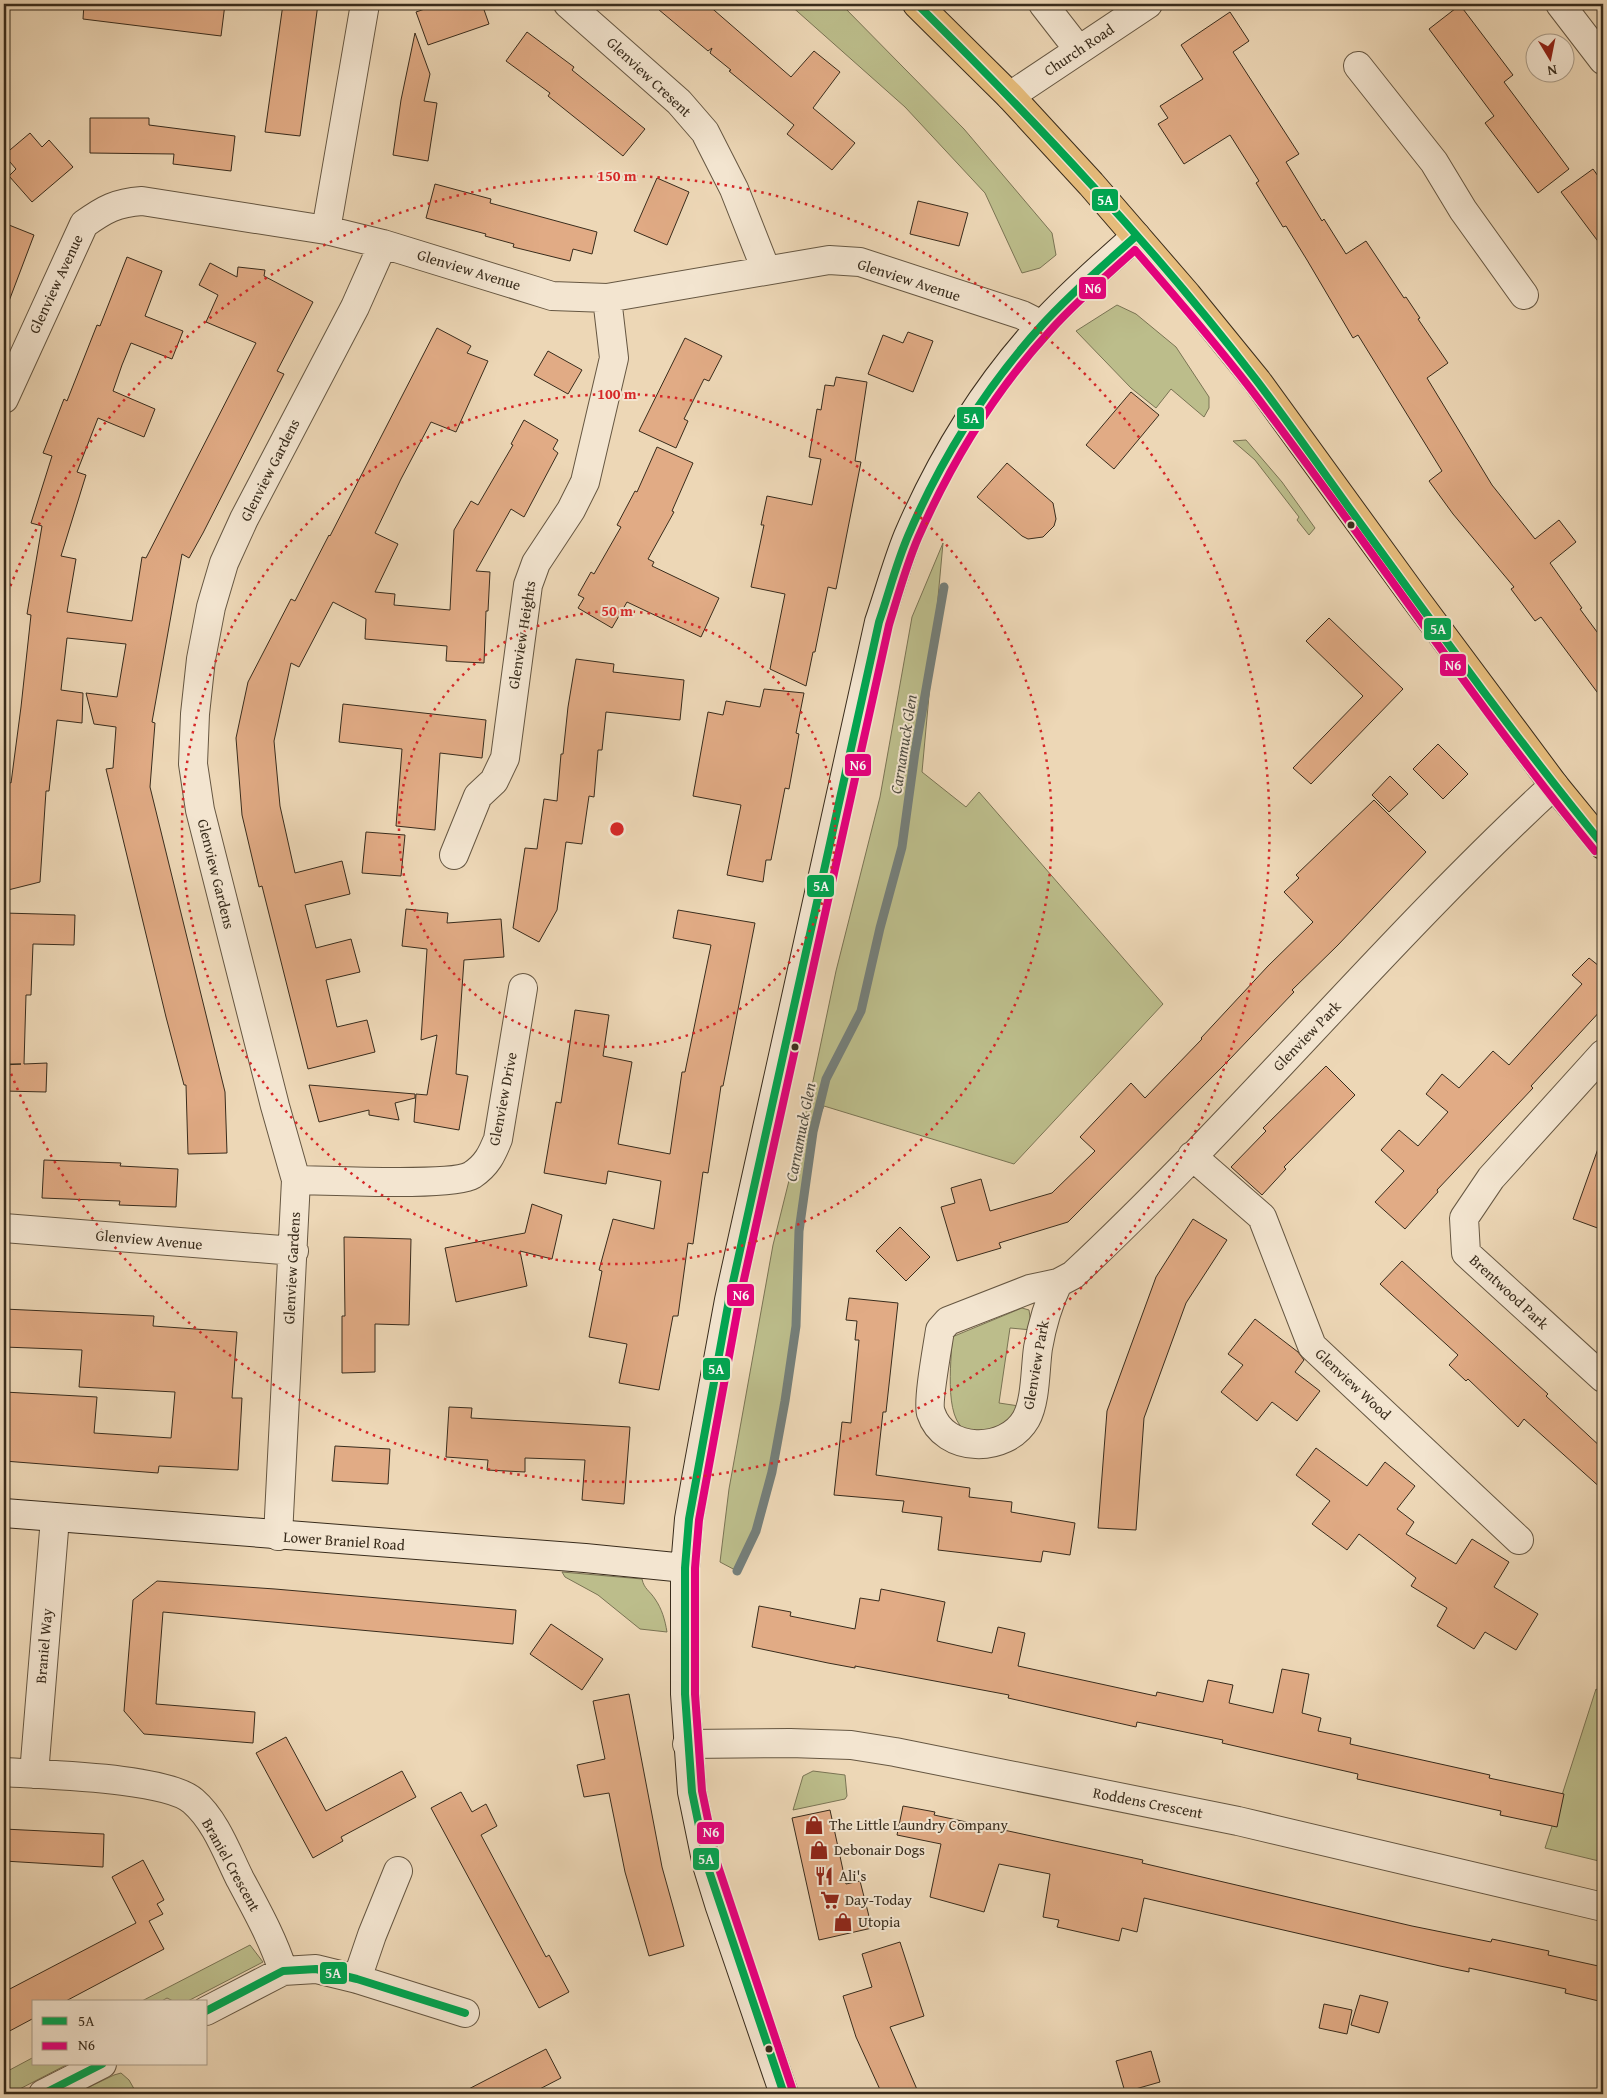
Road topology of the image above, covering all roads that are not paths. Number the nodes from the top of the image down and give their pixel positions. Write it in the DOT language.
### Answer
graph roads {
  1 [pos="365,4"];
  2 [pos="568,4"];
  3 [pos="917,4"];
  4 [pos="1043,4"];
  5 [pos="1148,4"];
  6 [pos="1560,4"];
  7 [pos="1595,33"];
  8 [pos="1078,49"];
  9 [pos="1603,60"];
  10 [pos="1358,66"];
  11 [pos="1010,96"];
  12 [pos="326,230"];
  13 [pos="1136,236"];
  14 [pos="383,244"];
  15 [pos="766,270"];
  16 [pos="1524,295"];
  17 [pos="607,298"];
  18 [pos="1042,325"];
  19 [pos="4,399"];
  20 [pos="1554,785"];
  21 [pos="1603,845"];
  22 [pos="454,855"];
  23 [pos="523,988"];
  24 [pos="1603,1054"];
  25 [pos="1192,1156"];
  26 [pos="296,1180"];
  27 [pos="4,1228"];
  28 [pos="294,1251"];
  29 [pos="1058,1283"];
  30 [pos="1603,1378"];
  31 [pos="4,1513"];
  32 [pos="55,1518"];
  33 [pos="278,1536"];
  34 [pos="1519,1540"];
  35 [pos="685,1568"];
  36 [pos="687,1744"];
  37 [pos="4,1772"];
  38 [pos="34,1774"];
  39 [pos="398,1871"];
  40 [pos="1603,1907"];
  41 [pos="284,1972"];
  42 [pos="357,1979"];
  43 [pos="208,2010"];
  44 [pos="465,2013"];
  45 [pos="98,2066"];
  46 [pos="43,2094"];
  47 [pos="784,2094"];
  1 -- 12 [label="street"];
  2 -- 15 [label="street, Glenview Cresent"];
  3 -- 11 [label="main road"];
  4 -- 8 [label="street"];
  5 -- 8 [label="street, Church Road"];
  6 -- 7 [label="street"];
  7 -- 9 [label="street"];
  8 -- 11 [label="street, Church Road"];
  10 -- 16 [label="street"];
  11 -- 13 [label="main road"];
  12 -- 14 [label="street, Glenview Avenue"];
  12 -- 19 [label="street, Glenview Avenue"];
  13 -- 18 [label="street"];
  13 -- 20 [label="main road"];
  14 -- 17 [label="street, Glenview Avenue"];
  14 -- 26 [label="street, Glenview Gardens"];
  15 -- 17 [label="street, Glenview Avenue"];
  15 -- 18 [label="street, Glenview Avenue"];
  17 -- 22 [label="street, Glenview Heights"];
  18 -- 35 [label="street"];
  20 -- 21 [label="main road"];
  20 -- 25 [label="street, Glenview Park"];
  23 -- 26 [label="street, Glenview Drive"];
  24 -- 30 [label="street, Brentwood Park"];
  25 -- 29 [label="street, Glenview Park"];
  25 -- 34 [label="street, Glenview Wood"];
  26 -- 28 [label="street, Glenview Gardens"];
  27 -- 28 [label="street, Glenview Avenue"];
  28 -- 33 [label="street, Glenview Gardens"];
  29 -- 29 [label="street, Glenview Park"];
  31 -- 32 [label="street, Lower Braniel Road"];
  32 -- 33 [label="street, Lower Braniel Road"];
  32 -- 38 [label="street, Braniel Way"];
  33 -- 35 [label="street, Lower Braniel Road"];
  35 -- 36 [label="street"];
  36 -- 40 [label="street, Roddens Crescent"];
  36 -- 47 [label="street"];
  37 -- 38 [label="street, Braniel Crescent"];
  38 -- 41 [label="street, Braniel Crescent"];
  39 -- 42 [label="street"];
  41 -- 42 [label="street"];
  41 -- 43 [label="street"];
  42 -- 44 [label="street"];
  45 -- 46 [label="street"];
}
